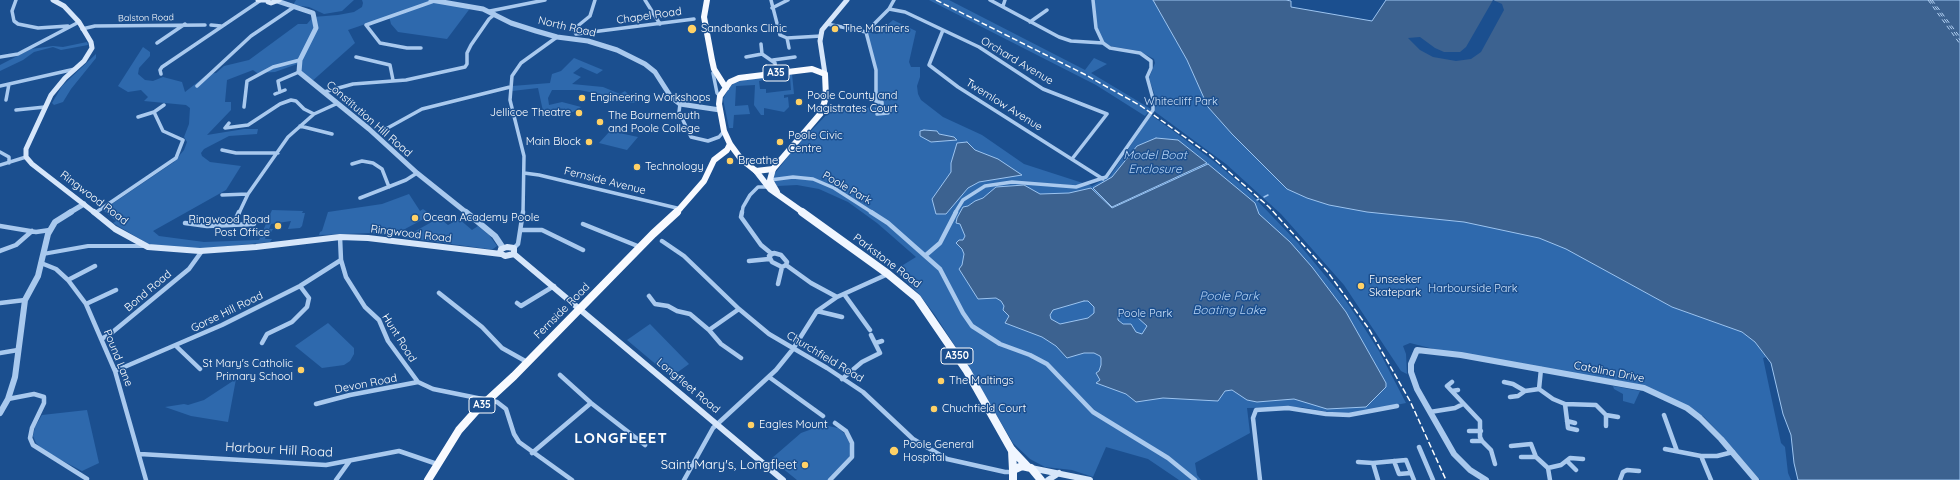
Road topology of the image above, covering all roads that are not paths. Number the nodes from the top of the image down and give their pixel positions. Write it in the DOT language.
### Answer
graph roads {
  1 [pos="16,0"];
  2 [pos="54,0"];
  3 [pos="258,0"];
  4 [pos="261,0"];
  5 [pos="268,0"];
  6 [pos="432,0"];
  7 [pos="545,0"];
  8 [pos="595,0"];
  9 [pos="645,0"];
  10 [pos="707,0"];
  11 [pos="771,0"];
  12 [pos="788,0"];
  13 [pos="846,0"];
  14 [pos="894,0"];
  15 [pos="990,0"];
  16 [pos="1005,0"];
  17 [pos="1093,0"];
  18 [pos="278,1"];
  19 [pos="534,1"];
  20 [pos="1003,6"];
  21 [pos="294,7"];
  22 [pos="772,8"];
  23 [pos="889,9"];
  24 [pos="1047,10"];
  25 [pos="490,11"];
  26 [pos="495,14"];
  27 [pos="694,19"];
  28 [pos="79,22"];
  29 [pos="1030,22"];
  30 [pos="185,24"];
  31 [pos="660,24"];
  32 [pos="827,24"];
  33 [pos="205,25"];
  34 [pos="70,26"];
  35 [pos="211,26"];
  36 [pos="222,26"];
  37 [pos="82,29"];
  38 [pos="942,30"];
  39 [pos="866,32"];
  40 [pos="821,36"];
  41 [pos="557,37"];
  42 [pos="787,38"];
  43 [pos="157,43"];
  44 [pos="1103,43"];
  45 [pos="761,44"];
  46 [pos="421,48"];
  47 [pos="789,48"];
  48 [pos="762,54"];
  49 [pos="0,57"];
  50 [pos="356,57"];
  51 [pos="746,57"];
  52 [pos="795,57"];
  53 [pos="300,60"];
  54 [pos="773,60"];
  55 [pos="822,60"];
  56 [pos="75,69"];
  57 [pos="812,69"];
  58 [pos="714,70"];
  59 [pos="299,72"];
  60 [pos="776,73"];
  61 [pos="161,74"];
  62 [pos="825,74"];
  63 [pos="739,78"];
  64 [pos="392,80"];
  65 [pos="9,84"];
  66 [pos="0,86"];
  67 [pos="198,86"];
  68 [pos="510,87"];
  69 [pos="726,88"];
  70 [pos="285,90"];
  71 [pos="280,92"];
  72 [pos="324,92"];
  73 [pos="276,94"];
  74 [pos="720,98"];
  75 [pos="6,100"];
  76 [pos="336,104"];
  77 [pos="680,104"];
  78 [pos="164,105"];
  79 [pos="45,107"];
  80 [pos="244,107"];
  81 [pos="702,107"];
  82 [pos="882,109"];
  83 [pos="16,110"];
  84 [pos="720,110"];
  85 [pos="154,112"];
  86 [pos="314,114"];
  87 [pos="138,117"];
  88 [pos="229,123"];
  89 [pos="300,126"];
  90 [pos="384,130"];
  91 [pos="724,131"];
  92 [pos="332,134"];
  93 [pos="730,144"];
  94 [pos="222,150"];
  95 [pos="0,152"];
  96 [pos="278,153"];
  97 [pos="26,157"];
  98 [pos="741,159"];
  99 [pos="1072,159"];
  100 [pos="714,160"];
  101 [pos="9,163"];
  102 [pos="352,164"];
  103 [pos="0,165"];
  104 [pos="770,170"];
  105 [pos="756,171"];
  106 [pos="417,173"];
  107 [pos="524,173"];
  108 [pos="1103,179"];
  109 [pos="769,184"];
  110 [pos="389,187"];
  111 [pos="248,194"];
  112 [pos="222,195"];
  113 [pos="360,198"];
  114 [pos="84,204"];
  115 [pos="681,209"];
  116 [pos="95,213"];
  117 [pos="184,223"];
  118 [pos="254,224"];
  119 [pos="583,224"];
  120 [pos="233,225"];
  121 [pos="0,226"];
  122 [pos="50,230"];
  123 [pos="521,230"];
  124 [pos="32,231"];
  125 [pos="340,237"];
  126 [pos="662,241"];
  127 [pos="148,247"];
  128 [pos="640,247"];
  129 [pos="583,250"];
  130 [pos="0,251"];
  131 [pos="202,251"];
  132 [pos="502,251"];
  133 [pos="514,251"];
  134 [pos="43,254"];
  135 [pos="772,254"];
  136 [pos="926,255"];
  137 [pos="769,258"];
  138 [pos="341,260"];
  139 [pos="749,261"];
  140 [pos="41,263"];
  141 [pos="95,266"];
  142 [pos="784,266"];
  143 [pos="888,274"];
  144 [pos="68,280"];
  145 [pos="778,284"];
  146 [pos="300,286"];
  147 [pos="554,286"];
  148 [pos="116,290"];
  149 [pos="439,293"];
  150 [pos="844,294"];
  151 [pos="649,296"];
  152 [pos="837,297"];
  153 [pos="25,300"];
  154 [pos="0,303"];
  155 [pos="517,303"];
  156 [pos="86,304"];
  157 [pos="579,308"];
  158 [pos="740,310"];
  159 [pos="817,310"];
  160 [pos="842,317"];
  161 [pos="709,330"];
  162 [pos="101,339"];
  163 [pos="882,341"];
  164 [pos="262,343"];
  165 [pos="876,343"];
  166 [pos="176,346"];
  167 [pos="793,349"];
  168 [pos="18,350"];
  169 [pos="0,353"];
  170 [pos="741,358"];
  171 [pos="527,362"];
  172 [pos="200,369"];
  173 [pos="1540,369"];
  174 [pos="115,370"];
  175 [pos="560,375"];
  176 [pos="769,377"];
  177 [pos="842,379"];
  178 [pos="418,382"];
  179 [pos="1450,382"];
  180 [pos="1504,382"];
  181 [pos="1539,389"];
  182 [pos="1458,390"];
  183 [pos="1452,391"];
  184 [pos="1525,391"];
  185 [pos="1510,397"];
  186 [pos="8,399"];
  187 [pos="489,399"];
  188 [pos="1596,399"];
  189 [pos="591,403"];
  190 [pos="316,404"];
  191 [pos="1464,404"];
  192 [pos="1565,404"];
  193 [pos="1596,405"];
  194 [pos="1397,406"];
  195 [pos="2,407"];
  196 [pos="1429,412"];
  197 [pos="0,413"];
  198 [pos="1606,414"];
  199 [pos="1664,415"];
  200 [pos="823,416"];
  201 [pos="1618,417"];
  202 [pos="1567,421"];
  203 [pos="835,423"];
  204 [pos="1575,423"];
  205 [pos="716,424"];
  206 [pos="1606,426"];
  207 [pos="1577,430"];
  208 [pos="1469,431"];
  209 [pos="1480,431"];
  210 [pos="1472,441"];
  211 [pos="1482,441"];
  212 [pos="645,445"];
  213 [pos="1511,446"];
  214 [pos="1419,447"];
  215 [pos="1011,448"];
  216 [pos="1665,449"];
  217 [pos="1676,451"];
  218 [pos="1733,452"];
  219 [pos="532,453"];
  220 [pos="140,454"];
  221 [pos="1701,456"];
  222 [pos="1521,457"];
  223 [pos="1536,457"];
  224 [pos="1583,459"];
  225 [pos="1394,461"];
  226 [pos="1567,461"];
  227 [pos="349,462"];
  228 [pos="1358,462"];
  229 [pos="1373,463"];
  230 [pos="437,464"];
  231 [pos="1495,464"];
  232 [pos="1029,467"];
  233 [pos="1548,468"];
  234 [pos="1576,470"];
  235 [pos="1639,471"];
  236 [pos="1059,473"];
  237 [pos="1411,473"];
  238 [pos="1013,474"];
  239 [pos="87,480"];
  240 [pos="146,480"];
  241 [pos="336,480"];
  242 [pos="428,480"];
  243 [pos="572,480"];
  244 [pos="684,480"];
  245 [pos="784,480"];
  246 [pos="830,480"];
  247 [pos="1041,480"];
  248 [pos="1048,480"];
  249 [pos="1090,480"];
  250 [pos="1195,480"];
  251 [pos="1260,480"];
  252 [pos="1378,480"];
  253 [pos="1414,480"];
  254 [pos="1433,480"];
  255 [pos="1486,480"];
  256 [pos="1550,480"];
  257 [pos="1620,480"];
  258 [pos="1711,480"];
  259 [pos="1756,480"];
  1 -- 34 [label="street"];
  2 -- 28 [label="main road"];
  3 -- 4 [label="main road"];
  4 -- 5 [label="main road"];
  4 -- 36 [label="street"];
  5 -- 18 [label="main road"];
  6 -- 25 [label="street, North Road"];
  6 -- 46 [label="street"];
  7 -- 19 [label="street"];
  8 -- 31 [label="street, Chapel Road"];
  9 -- 31 [label="street"];
  10 -- 58 [label="highway"];
  11 -- 22 [label="street"];
  12 -- 22 [label="street"];
  13 -- 32 [label="main road"];
  14 -- 23 [label="street"];
  15 -- 20 [label="street"];
  16 -- 20 [label="street"];
  17 -- 44 [label="street"];
  18 -- 21 [label="street"];
  19 -- 25 [label="street"];
  20 -- 29 [label="street"];
  21 -- 53 [label="street"];
  21 -- 67 [label="street"];
  22 -- 42 [label="street"];
  23 -- 38 [label="street, Orchard Avenue"];
  23 -- 39 [label="street"];
  24 -- 29 [label="street"];
  25 -- 26 [label="street, North Road"];
  26 -- 41 [label="street, North Road"];
  26 -- 64 [label="street"];
  27 -- 31 [label="street, Chapel Road"];
  28 -- 34 [label="street"];
  28 -- 37 [label="main road"];
  29 -- 44 [label="street"];
  30 -- 33 [label="street, Balston Road"];
  30 -- 37 [label="street, Balston Road"];
  30 -- 43 [label="street"];
  32 -- 39 [label="street"];
  32 -- 40 [label="main road"];
  33 -- 35 [label="street, Balston Road"];
  34 -- 49 [label="street"];
  35 -- 36 [label="street"];
  36 -- 61 [label="street"];
  37 -- 56 [label="main road"];
  38 -- 99 [label="street, Twemlow Avenue"];
  38 -- 99 [label="street, Orchard Avenue"];
  39 -- 82 [label="street"];
  40 -- 42 [label="street"];
  40 -- 55 [label="main road"];
  41 -- 68 [label="street"];
  41 -- 77 [label="street, North Road"];
  42 -- 47 [label="street"];
  44 -- 108 [label="street"];
  45 -- 48 [label="street"];
  48 -- 51 [label="street"];
  48 -- 54 [label="street"];
  50 -- 64 [label="street"];
  52 -- 54 [label="street"];
  53 -- 59 [label="street"];
  53 -- 80 [label="street"];
  54 -- 60 [label="street"];
  55 -- 57 [label="main road"];
  55 -- 62 [label="main road"];
  56 -- 65 [label="street"];
  56 -- 79 [label="main road"];
  57 -- 60 [label="highway, A35"];
  57 -- 62 [label="highway, A35"];
  58 -- 63 [label="highway, A35"];
  58 -- 69 [label="highway"];
  58 -- 74 [label="street"];
  59 -- 71 [label="street"];
  59 -- 72 [label="street, Constitution Hill Road"];
  60 -- 63 [label="highway, A35"];
  62 -- 104 [label="highway"];
  63 -- 69 [label="highway, A35"];
  64 -- 72 [label="street"];
  65 -- 66 [label="street"];
  65 -- 75 [label="street"];
  68 -- 90 [label="street"];
  68 -- 107 [label="street"];
  69 -- 74 [label="highway, A35"];
  70 -- 71 [label="street"];
  71 -- 73 [label="street"];
  72 -- 76 [label="street, Constitution Hill Road"];
  74 -- 81 [label="street"];
  74 -- 84 [label="highway, Parkstone Road"];
  76 -- 86 [label="street"];
  76 -- 106 [label="street, Constitution Hill Road"];
  77 -- 81 [label="street"];
  77 -- 91 [label="street"];
  78 -- 85 [label="street"];
  79 -- 83 [label="street"];
  79 -- 97 [label="main road"];
  81 -- 84 [label="street"];
  84 -- 91 [label="highway, Parkstone Road"];
  85 -- 87 [label="street"];
  85 -- 116 [label="street"];
  86 -- 88 [label="street"];
  86 -- 89 [label="street"];
  89 -- 92 [label="street"];
  89 -- 96 [label="street"];
  91 -- 93 [label="highway, Parkstone Road"];
  93 -- 98 [label="highway, Parkstone Road"];
  93 -- 100 [label="highway, Fernside Road / A35"];
  94 -- 96 [label="street"];
  95 -- 101 [label="street"];
  96 -- 111 [label="street"];
  97 -- 101 [label="street"];
  97 -- 114 [label="main road, Ringwood Road"];
  98 -- 100 [label="highway"];
  98 -- 105 [label="highway, Parkstone Road"];
  99 -- 108 [label="street, Twemlow Avenue"];
  100 -- 115 [label="highway, Fernside Road / A35"];
  101 -- 103 [label="street"];
  102 -- 110 [label="street"];
  104 -- 105 [label="highway"];
  104 -- 109 [label="main road"];
  105 -- 109 [label="main road, Parkstone Road / A350"];
  106 -- 110 [label="street"];
  106 -- 132 [label="street, Constitution Hill Road"];
  107 -- 115 [label="street, Fernside Avenue"];
  107 -- 123 [label="street"];
  108 -- 136 [label="street"];
  109 -- 135 [label="street, Poole Park"];
  109 -- 136 [label="street, Poole Park"];
  109 -- 143 [label="main road, Parkstone Road / A350"];
  110 -- 113 [label="street"];
  111 -- 112 [label="street"];
  111 -- 120 [label="street"];
  114 -- 116 [label="main road, Ringwood Road"];
  114 -- 122 [label="street"];
  115 -- 128 [label="highway, Fernside Road / A35"];
  116 -- 127 [label="main road, Ringwood Road"];
  117 -- 120 [label="street"];
  118 -- 120 [label="street"];
  119 -- 128 [label="street"];
  121 -- 124 [label="street"];
  122 -- 124 [label="street"];
  122 -- 134 [label="street"];
  123 -- 129 [label="street"];
  123 -- 133 [label="street"];
  124 -- 130 [label="street"];
  125 -- 131 [label="main road, Ringwood Road"];
  125 -- 132 [label="main road, Ringwood Road"];
  125 -- 138 [label="street, Hunt Road"];
  126 -- 158 [label="street, Churchfield Road"];
  127 -- 131 [label="main road, Ringwood Road"];
  127 -- 134 [label="street"];
  128 -- 157 [label="highway, Fernside Road / A35"];
  131 -- 162 [label="street, Bond Road"];
  132 -- 133 [label="main road, Ringwood Road"];
  133 -- 147 [label="main road"];
  134 -- 140 [label="street"];
  135 -- 137 [label="street"];
  135 -- 142 [label="street"];
  136 -- 250 [label="street, Poole Park"];
  137 -- 139 [label="street"];
  137 -- 142 [label="street"];
  138 -- 146 [label="street, Gorse Hill Road"];
  138 -- 178 [label="street, Hunt Road"];
  140 -- 144 [label="street, Pound Lane"];
  140 -- 153 [label="street"];
  141 -- 144 [label="street"];
  142 -- 145 [label="street"];
  142 -- 152 [label="street"];
  143 -- 150 [label="street"];
  143 -- 215 [label="main road, Parkstone Road / A350"];
  144 -- 156 [label="street, Pound Lane"];
  146 -- 164 [label="street"];
  146 -- 166 [label="street, Gorse Hill Road"];
  147 -- 155 [label="street"];
  147 -- 157 [label="main road"];
  148 -- 156 [label="street"];
  149 -- 171 [label="street"];
  150 -- 152 [label="street"];
  150 -- 165 [label="street"];
  151 -- 161 [label="street"];
  152 -- 159 [label="street"];
  153 -- 154 [label="street"];
  153 -- 168 [label="street"];
  156 -- 162 [label="street, Pound Lane"];
  157 -- 171 [label="highway, Fernside Road / A35"];
  157 -- 205 [label="main road, Longfleet Road"];
  158 -- 161 [label="street"];
  158 -- 167 [label="street, Churchfield Road"];
  159 -- 160 [label="street"];
  159 -- 167 [label="street"];
  161 -- 170 [label="street"];
  162 -- 174 [label="street, Pound Lane"];
  163 -- 165 [label="street"];
  165 -- 177 [label="street"];
  166 -- 172 [label="street"];
  166 -- 174 [label="street, Gorse Hill Road"];
  167 -- 176 [label="street"];
  167 -- 177 [label="street, Churchfield Road"];
  168 -- 169 [label="street"];
  168 -- 186 [label="street"];
  171 -- 187 [label="highway, Fernside Road / A35"];
  173 -- 181 [label="street"];
  173 -- 196 [label="street, Catalina Drive"];
  173 -- 218 [label="street, Catalina Drive"];
  174 -- 220 [label="street, Pound Lane"];
  175 -- 189 [label="street"];
  176 -- 200 [label="street"];
  176 -- 205 [label="street"];
  177 -- 238 [label="street, Churchfield Road"];
  178 -- 187 [label="street"];
  178 -- 190 [label="street, Devon Road"];
  179 -- 183 [label="street"];
  180 -- 184 [label="street"];
  181 -- 184 [label="street"];
  181 -- 192 [label="street"];
  182 -- 183 [label="street"];
  183 -- 191 [label="street"];
  184 -- 185 [label="street"];
  186 -- 195 [label="street"];
  186 -- 239 [label="street"];
  187 -- 219 [label="street"];
  187 -- 230 [label="highway, Fernside Road / A35"];
  188 -- 193 [label="street"];
  189 -- 212 [label="street"];
  189 -- 219 [label="street"];
  191 -- 196 [label="street"];
  191 -- 209 [label="street"];
  192 -- 193 [label="street"];
  192 -- 202 [label="street"];
  193 -- 198 [label="street"];
  194 -- 251 [label="street"];
  195 -- 197 [label="street"];
  196 -- 255 [label="street"];
  198 -- 201 [label="street"];
  198 -- 206 [label="street"];
  199 -- 217 [label="street"];
  202 -- 204 [label="street"];
  202 -- 207 [label="street"];
  203 -- 246 [label="street"];
  205 -- 244 [label="street"];
  205 -- 245 [label="main road, Longfleet Road"];
  208 -- 209 [label="street"];
  209 -- 211 [label="street"];
  210 -- 211 [label="street"];
  211 -- 231 [label="street"];
  213 -- 223 [label="street"];
  214 -- 254 [label="street"];
  215 -- 232 [label="main road, Parkstone Road / A350"];
  215 -- 238 [label="main road, Parkstone Road / A350"];
  216 -- 217 [label="street"];
  217 -- 221 [label="street"];
  218 -- 221 [label="street"];
  218 -- 259 [label="street, Catalina Drive"];
  219 -- 243 [label="street"];
  220 -- 227 [label="street, Harbour Hill Road"];
  220 -- 240 [label="street, Pound Lane"];
  221 -- 258 [label="street"];
  222 -- 223 [label="street"];
  223 -- 233 [label="street"];
  224 -- 226 [label="street"];
  225 -- 229 [label="street"];
  225 -- 237 [label="street"];
  225 -- 237 [label="street"];
  226 -- 233 [label="street"];
  226 -- 234 [label="street"];
  227 -- 230 [label="street, Harbour Hill Road"];
  227 -- 241 [label="street"];
  228 -- 229 [label="street"];
  229 -- 252 [label="street"];
  230 -- 242 [label="highway, Fernside Road / A35"];
  232 -- 236 [label="main road"];
  232 -- 238 [label="main road"];
  232 -- 247 [label="main road, Parkstone Road"];
  233 -- 256 [label="street"];
  235 -- 257 [label="street"];
  236 -- 248 [label="main road"];
  236 -- 249 [label="main road"];
  237 -- 253 [label="street"];
}
